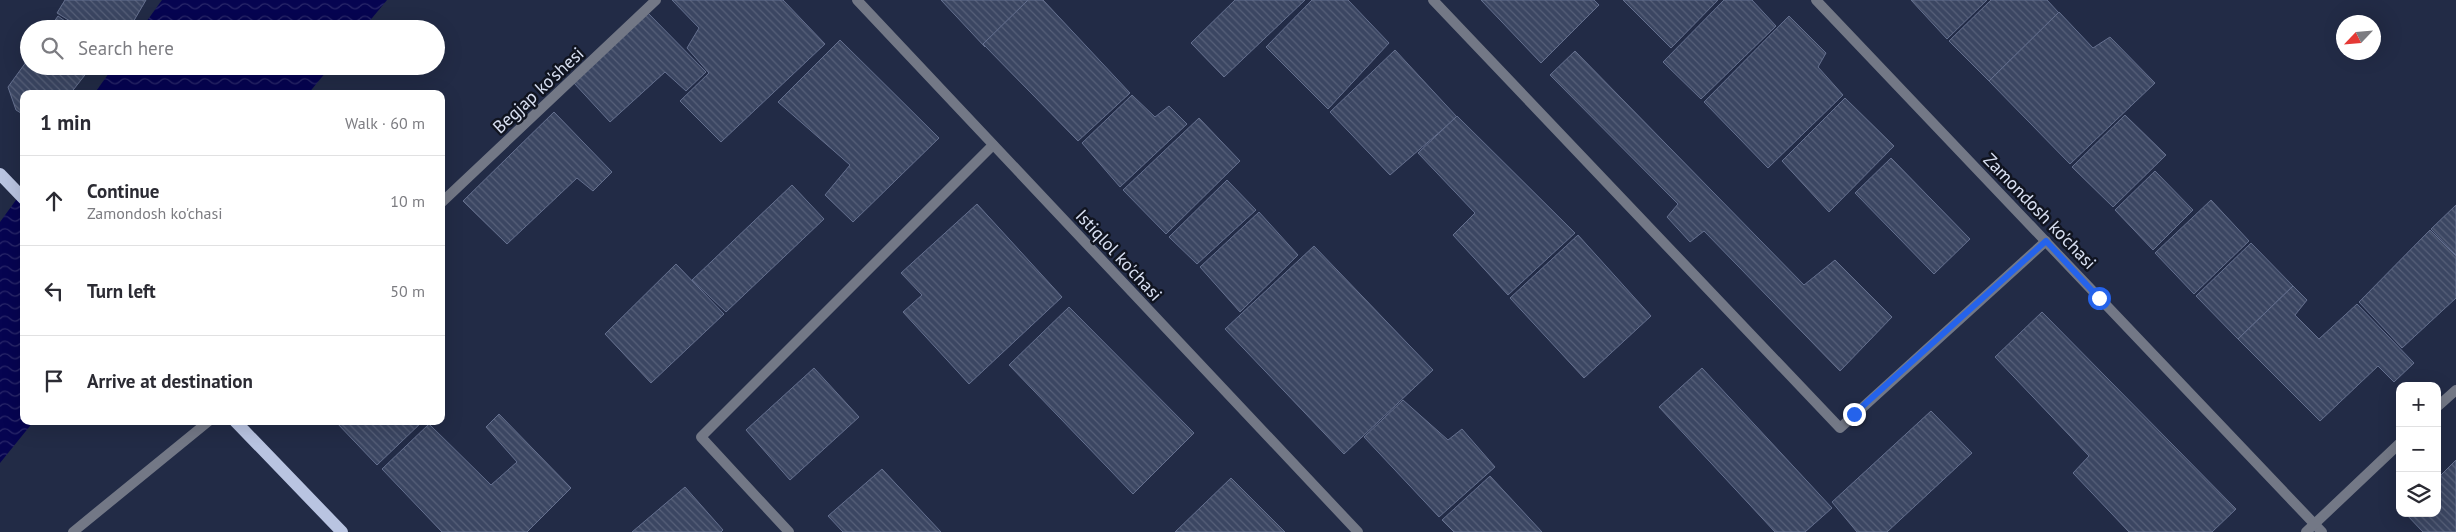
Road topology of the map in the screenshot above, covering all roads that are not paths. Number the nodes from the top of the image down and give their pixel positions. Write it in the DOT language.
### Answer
graph roads {
  1 [pos="656,0"];
  2 [pos="857,0"];
  3 [pos="1433,0"];
  4 [pos="1816,0"];
  5 [pos="993,145"];
  6 [pos="0,174"];
  7 [pos="20,196"];
  8 [pos="445,199"];
  9 [pos="2046,241"];
  10 [pos="2456,390"];
  11 [pos="2441,403"];
  12 [pos="204,425"];
  13 [pos="239,425"];
  14 [pos="2396,447"];
  15 [pos="2314,524"];
  16 [pos="73,532"];
  17 [pos="342,532"];
  18 [pos="789,532"];
  19 [pos="1358,532"];
  20 [pos="2306,532"];
  21 [pos="2322,532"];
  1 -- 8 [label="street, Begjap ko'shesi"];
  2 -- 5 [label="street, Istiqlol ko'chasi"];
  3 -- 9 [label="street"];
  4 -- 9 [label="street, Zamondosh ko'chasi"];
  5 -- 18 [label="street"];
  5 -- 19 [label="street, Istiqlol ko'chasi"];
  6 -- 7 [label="main road"];
  9 -- 15 [label="street, Zamondosh ko'chasi"];
  10 -- 11 [label="street"];
  12 -- 16 [label="street"];
  13 -- 17 [label="main road"];
  14 -- 15 [label="street"];
  15 -- 20 [label="street"];
  15 -- 21 [label="street, Zamondosh ko'chasi"];
}
